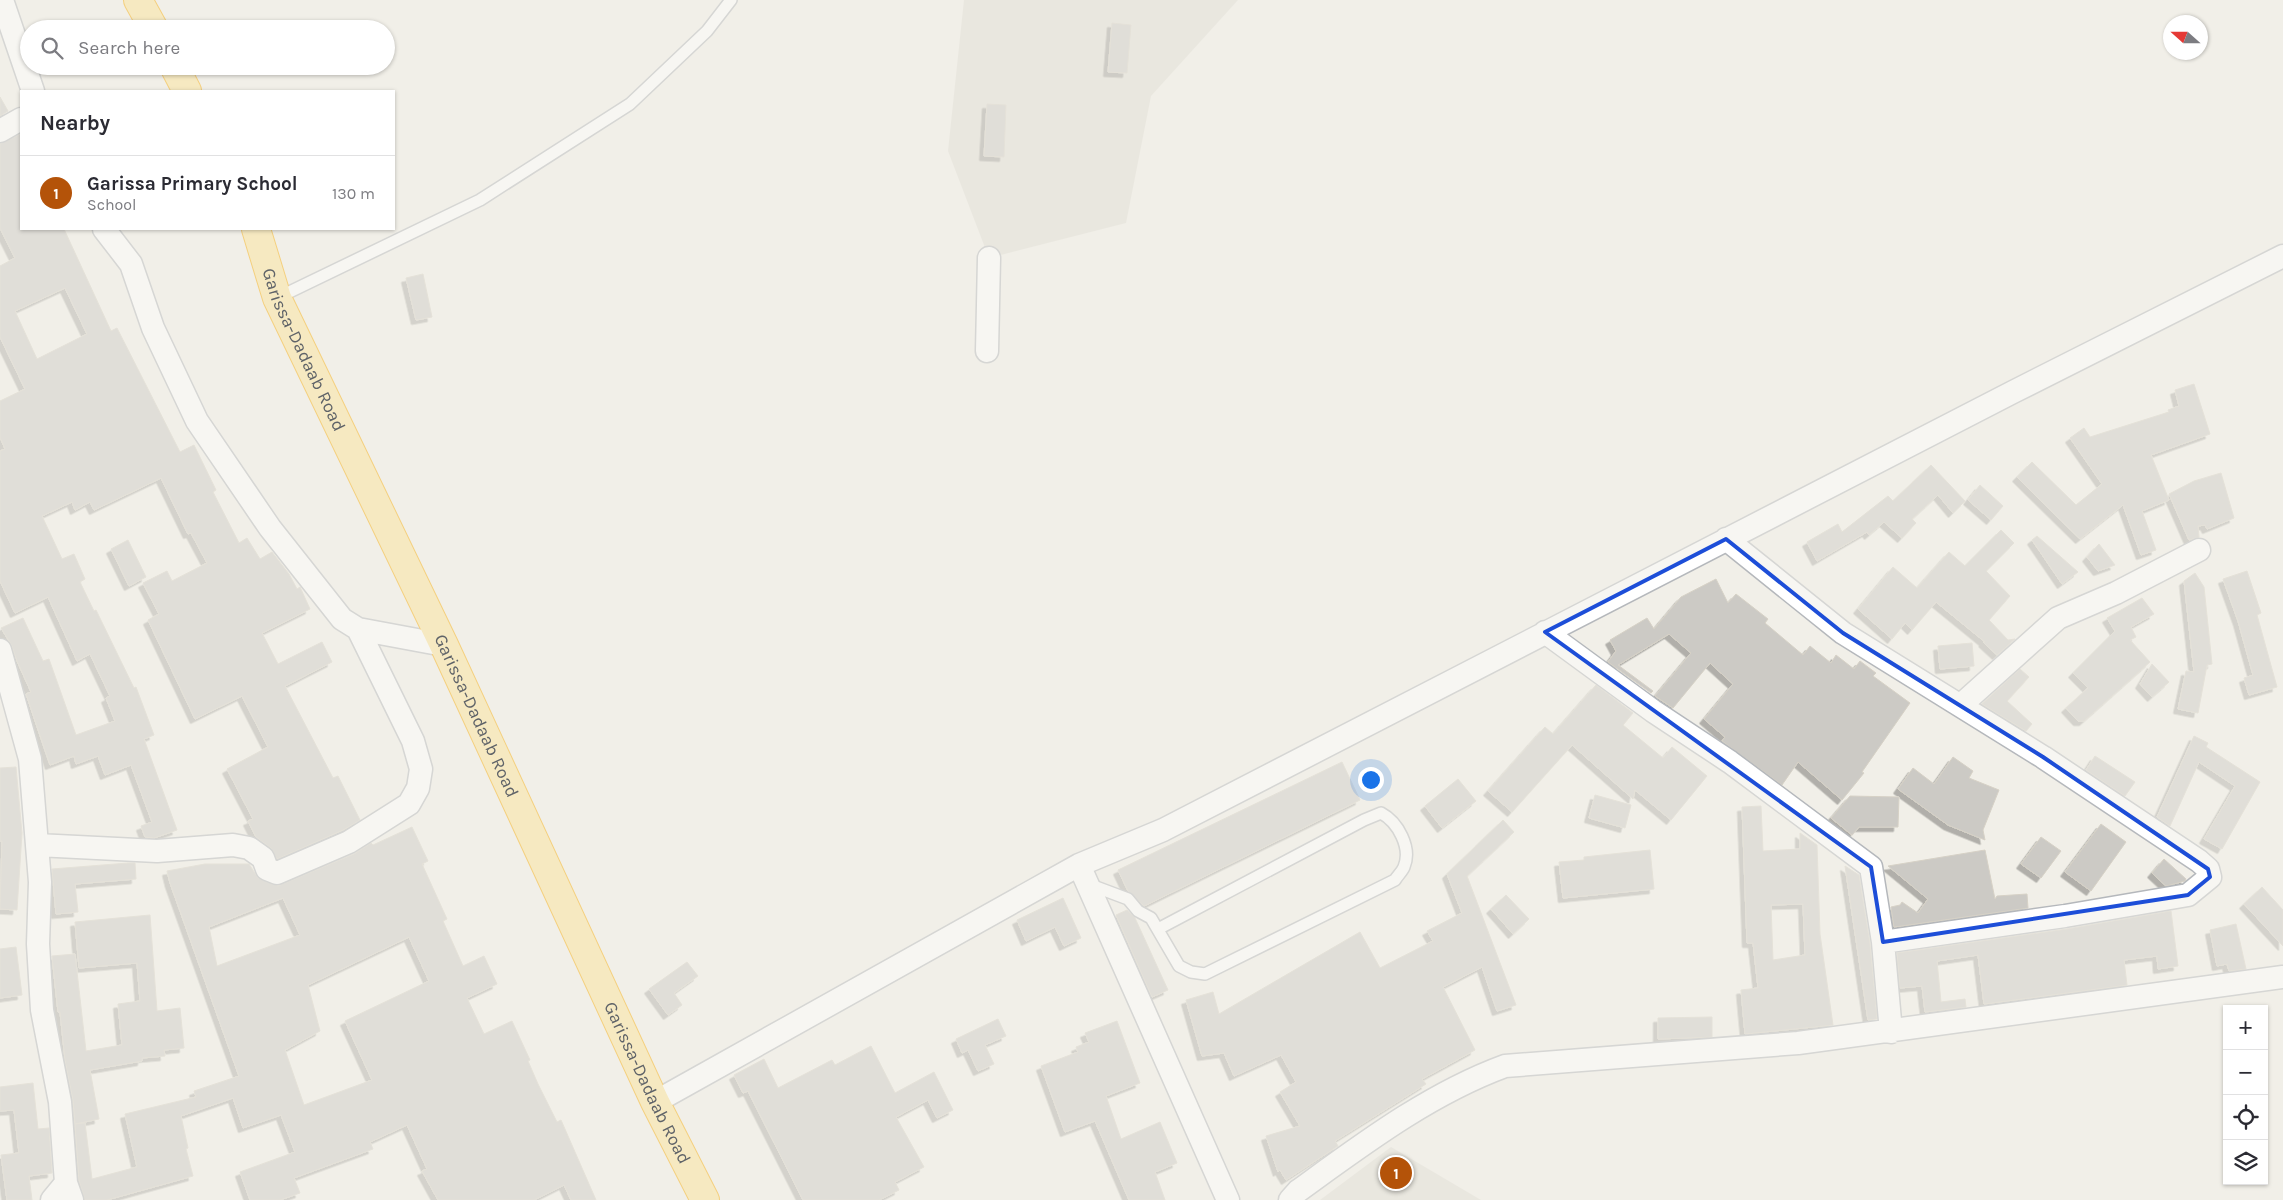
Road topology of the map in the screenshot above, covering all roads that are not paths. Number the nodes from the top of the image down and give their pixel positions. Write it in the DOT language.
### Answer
graph roads {
  1 [pos="2,0"];
  2 [pos="138,0"];
  3 [pos="731,0"];
  4 [pos="149,20"];
  5 [pos="20,53"];
  6 [pos="28,75"];
  7 [pos="179,75"];
  8 [pos="33,90"];
  9 [pos="186,90"];
  10 [pos="20,120"];
  11 [pos="0,131"];
  12 [pos="105,230"];
  13 [pos="256,230"];
  14 [pos="2283,256"];
  15 [pos="990,258"];
  16 [pos="277,298"];
  17 [pos="987,350"];
  18 [pos="1726,539"];
  19 [pos="2199,550"];
  20 [pos="358,630"];
  21 [pos="1545,632"];
  22 [pos="444,645"];
  23 [pos="0,650"];
  24 [pos="1961,705"];
  25 [pos="37,846"];
  26 [pos="1084,875"];
  27 [pos="1158,929"];
  28 [pos="1884,942"];
  29 [pos="2283,977"];
  30 [pos="1891,1032"];
  31 [pos="656,1102"];
  32 [pos="69,1191"];
  33 [pos="52,1200"];
  34 [pos="705,1200"];
  35 [pos="1228,1200"];
  36 [pos="1290,1200"];
  1 -- 5 [label="street"];
  2 -- 4 [label="highway"];
  3 -- 16 [label="lane"];
  6 -- 8 [label="street"];
  7 -- 9 [label="highway"];
  10 -- 11 [label="street"];
  12 -- 20 [label="street"];
  13 -- 16 [label="highway, Garissa-Dadaab Road"];
  14 -- 18 [label="street"];
  15 -- 17 [label="street"];
  16 -- 22 [label="highway, Garissa-Dadaab Road"];
  18 -- 21 [label="street"];
  18 -- 24 [label="street"];
  19 -- 24 [label="street"];
  20 -- 22 [label="street"];
  20 -- 25 [label="street"];
  21 -- 26 [label="street"];
  21 -- 28 [label="street"];
  22 -- 31 [label="highway, Garissa-Dadaab Road"];
  23 -- 25 [label="street"];
  24 -- 28 [label="street"];
  25 -- 32 [label="street"];
  26 -- 27 [label="lane"];
  26 -- 31 [label="street"];
  26 -- 35 [label="street"];
  27 -- 27 [label="lane"];
  28 -- 30 [label="street"];
  29 -- 30 [label="street"];
  30 -- 36 [label="street"];
  31 -- 34 [label="highway, Garissa-Dadaab Road"];
  32 -- 33 [label="street"];
}
